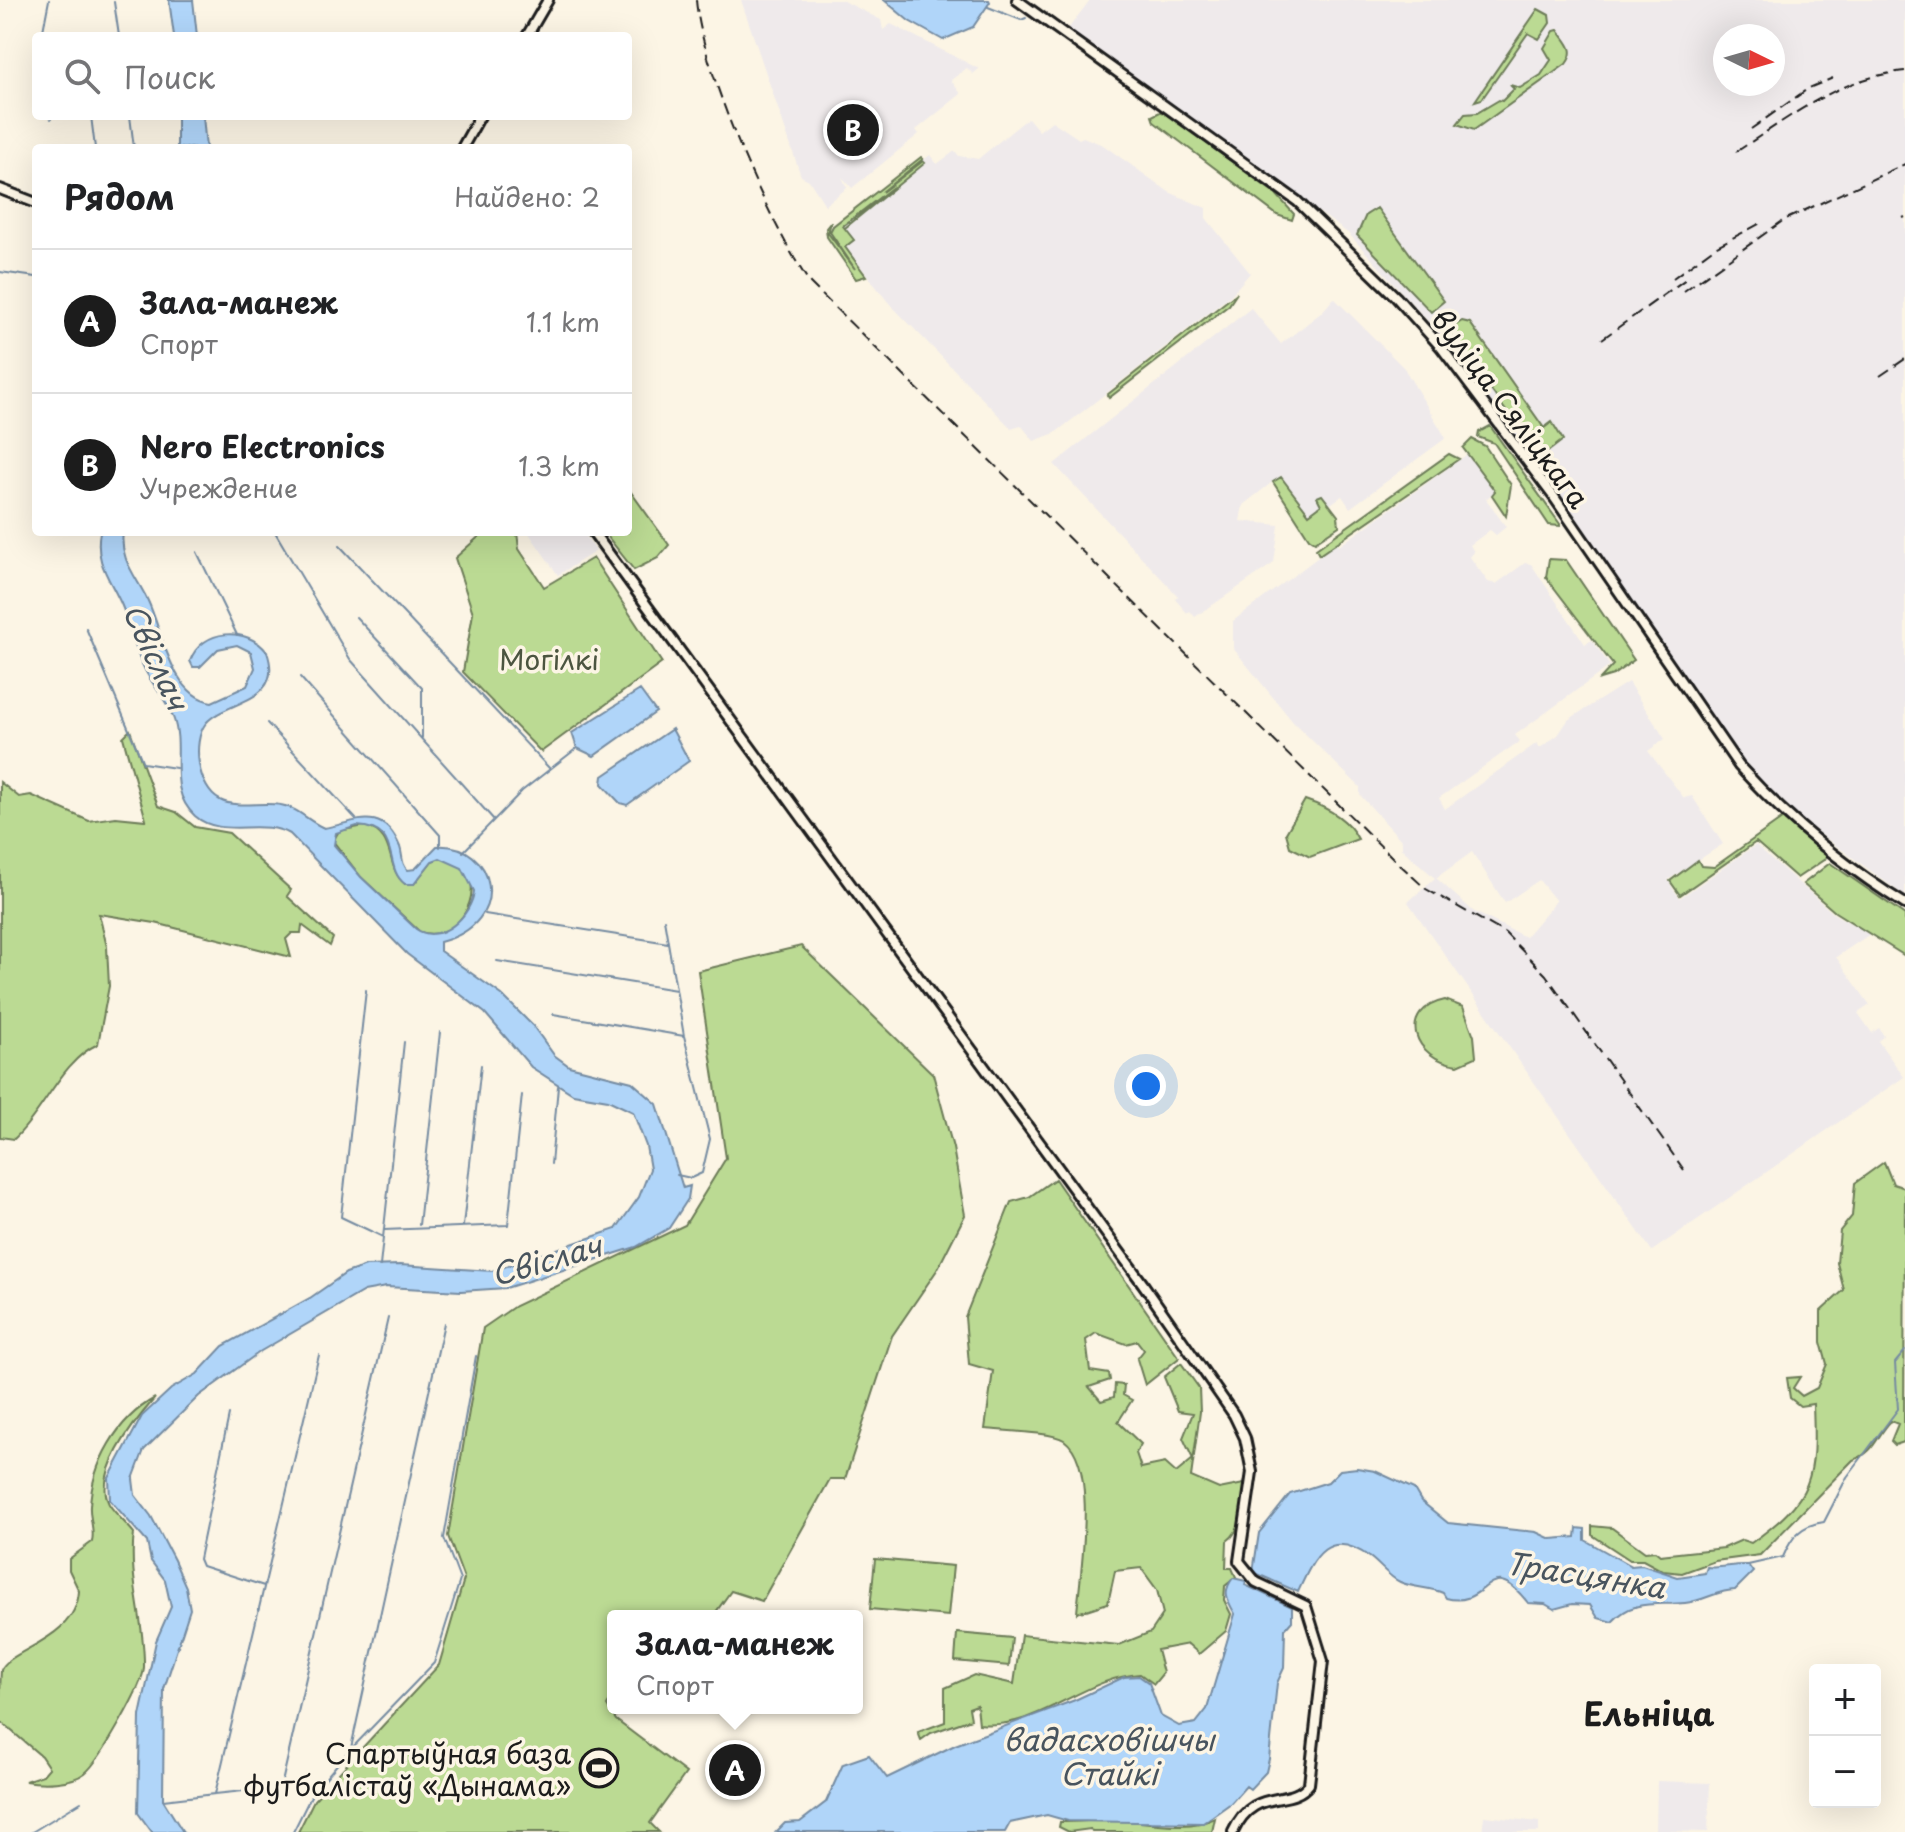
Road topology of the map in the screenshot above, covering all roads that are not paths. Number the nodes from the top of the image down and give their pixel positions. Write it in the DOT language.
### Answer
graph roads {
  1 [pos="548,0"];
  2 [pos="1017,0"];
  3 [pos="529,32"];
  4 [pos="478,120"];
  5 [pos="464,144"];
  6 [pos="0,189"];
  7 [pos="32,201"];
  8 [pos="596,536"];
  9 [pos="1905,904"];
  10 [pos="1233,1832"];
  1 -- 3 [label="main road"];
  2 -- 9 [label="main road, вуліца Сяліцкага"];
  4 -- 5 [label="main road"];
  6 -- 7 [label="main road"];
  8 -- 10 [label="main road"];
}
